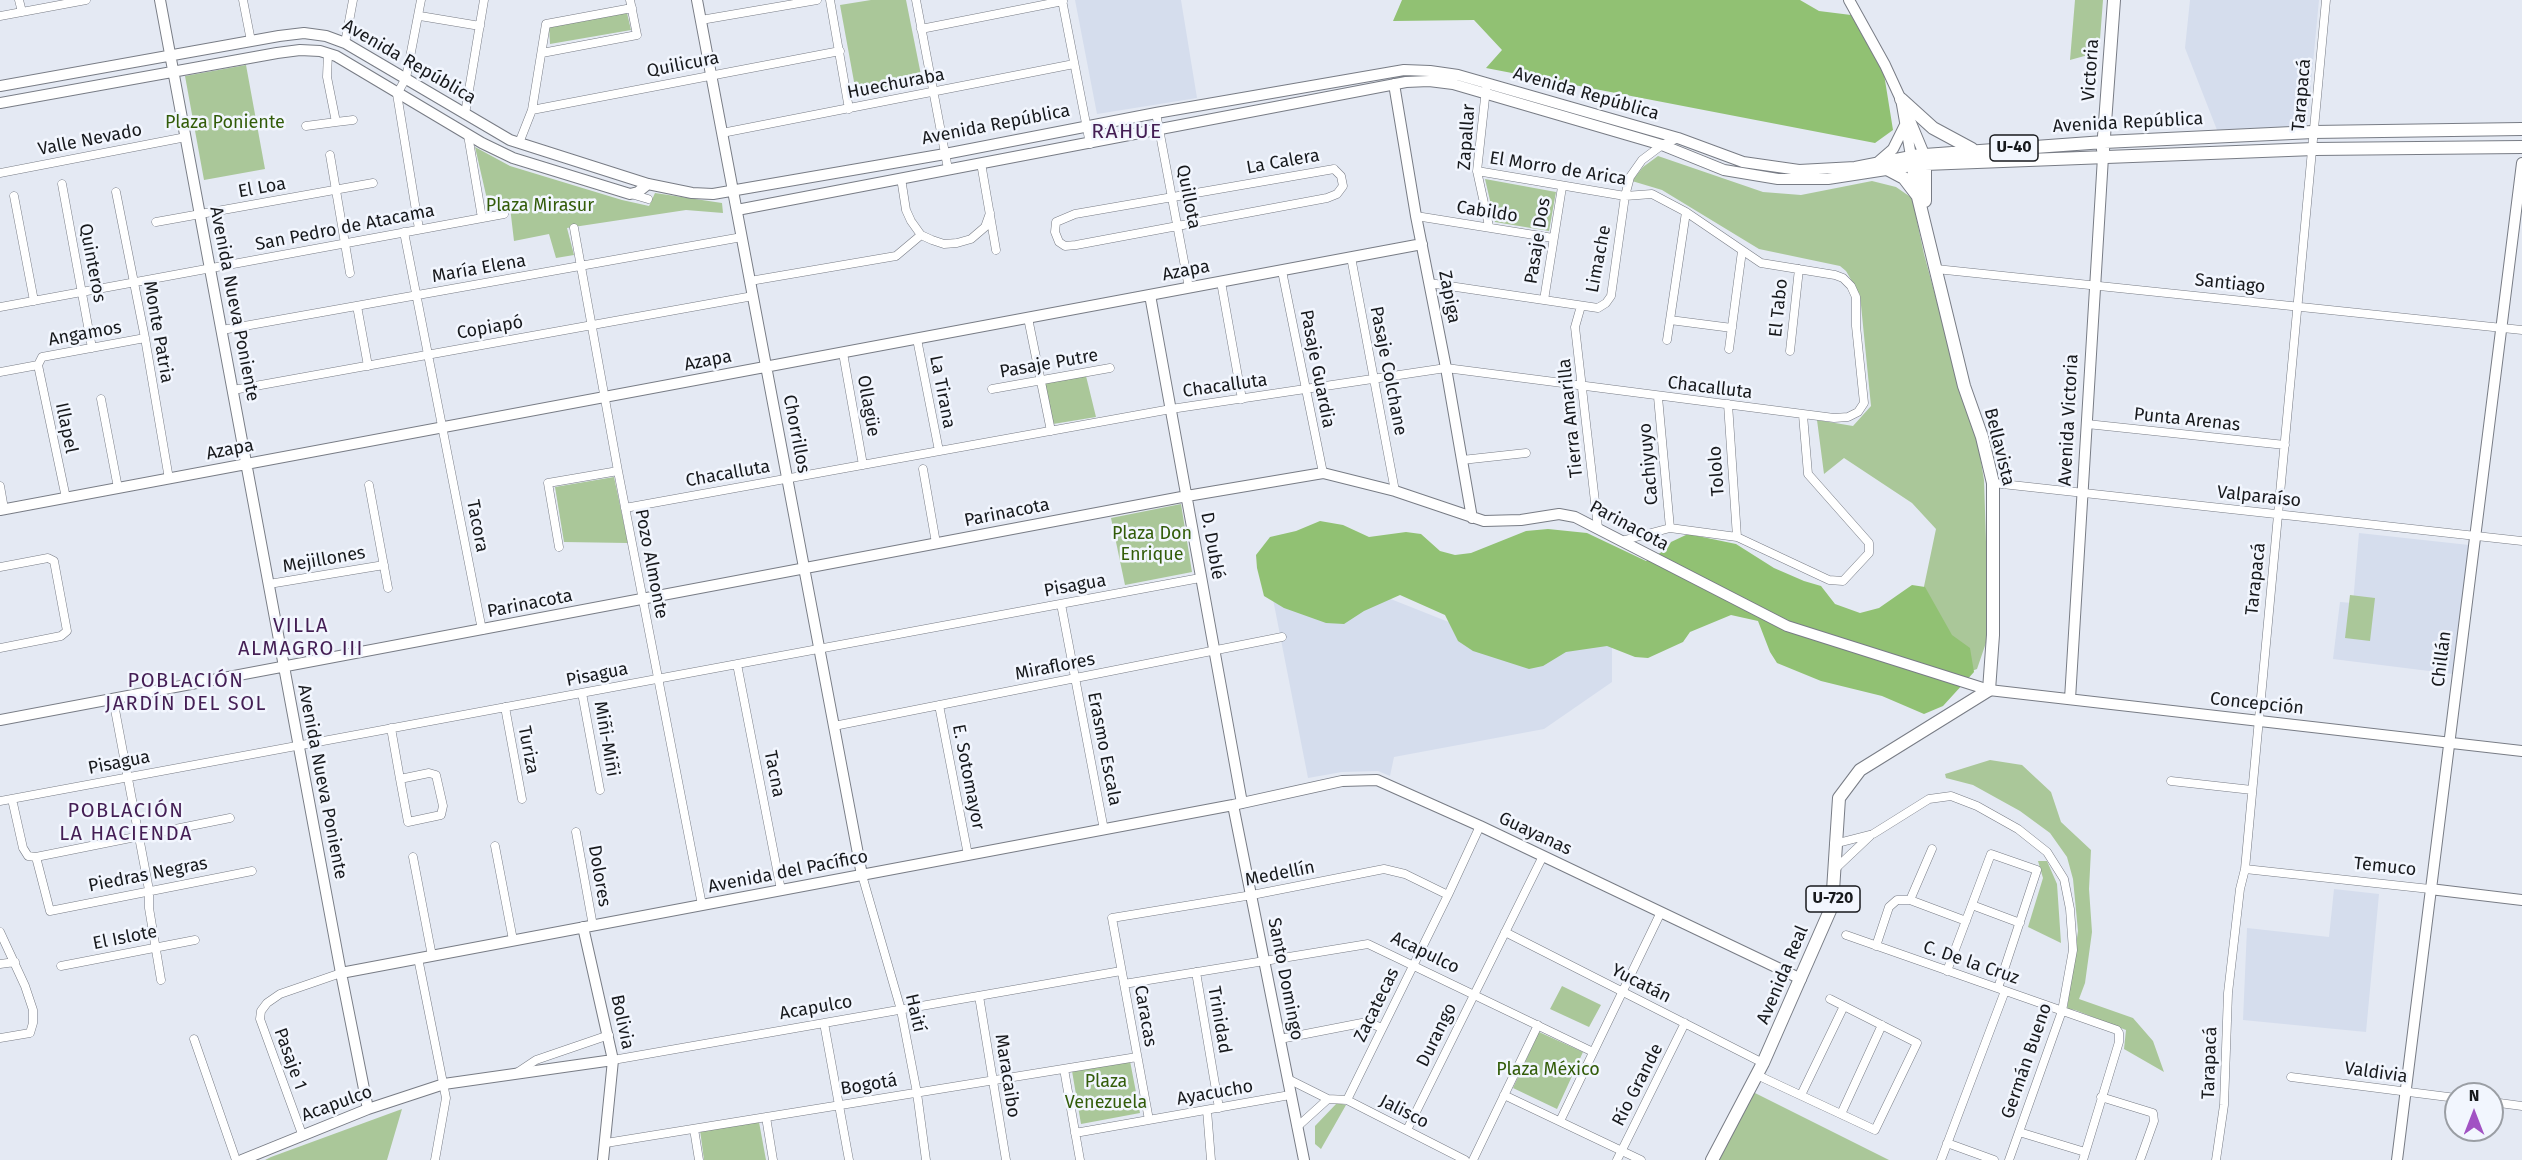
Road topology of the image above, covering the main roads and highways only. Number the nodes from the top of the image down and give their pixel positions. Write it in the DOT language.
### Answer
graph roads {
  1 [pos="2114,0"];
  2 [pos="1901,99"];
  3 [pos="2522,129"];
  4 [pos="2104,142"];
  5 [pos="2522,147"];
  6 [pos="1976,150"];
  7 [pos="2103,157"];
  8 [pos="1918,160"];
  9 [pos="1887,169"];
  10 [pos="1918,196"];
  11 [pos="1924,217"];
  12 [pos="1989,690"];
  13 [pos="1712,1160"];
  1 -- 4 [label="main road, Victoria"];
  2 -- 6 [label="main road"];
  3 -- 4 [label="main road, Avenida República"];
  4 -- 6 [label="main road, Avenida República / U-40"];
  4 -- 7 [label="main road, Avenida Victoria"];
  5 -- 7 [label="main road, Avenida República"];
  6 -- 8 [label="main road, Avenida República / U-40"];
  7 -- 8 [label="main road, Avenida República / U-40"];
  8 -- 10 [label="main road, Bellavista"];
  8 -- 11 [label="main road, Bellavista"];
  9 -- 10 [label="main road"];
  10 -- 11 [label="main road, Bellavista"];
  11 -- 12 [label="main road, Bellavista"];
  12 -- 13 [label="main road, Avenida Real / U-720"];
}
